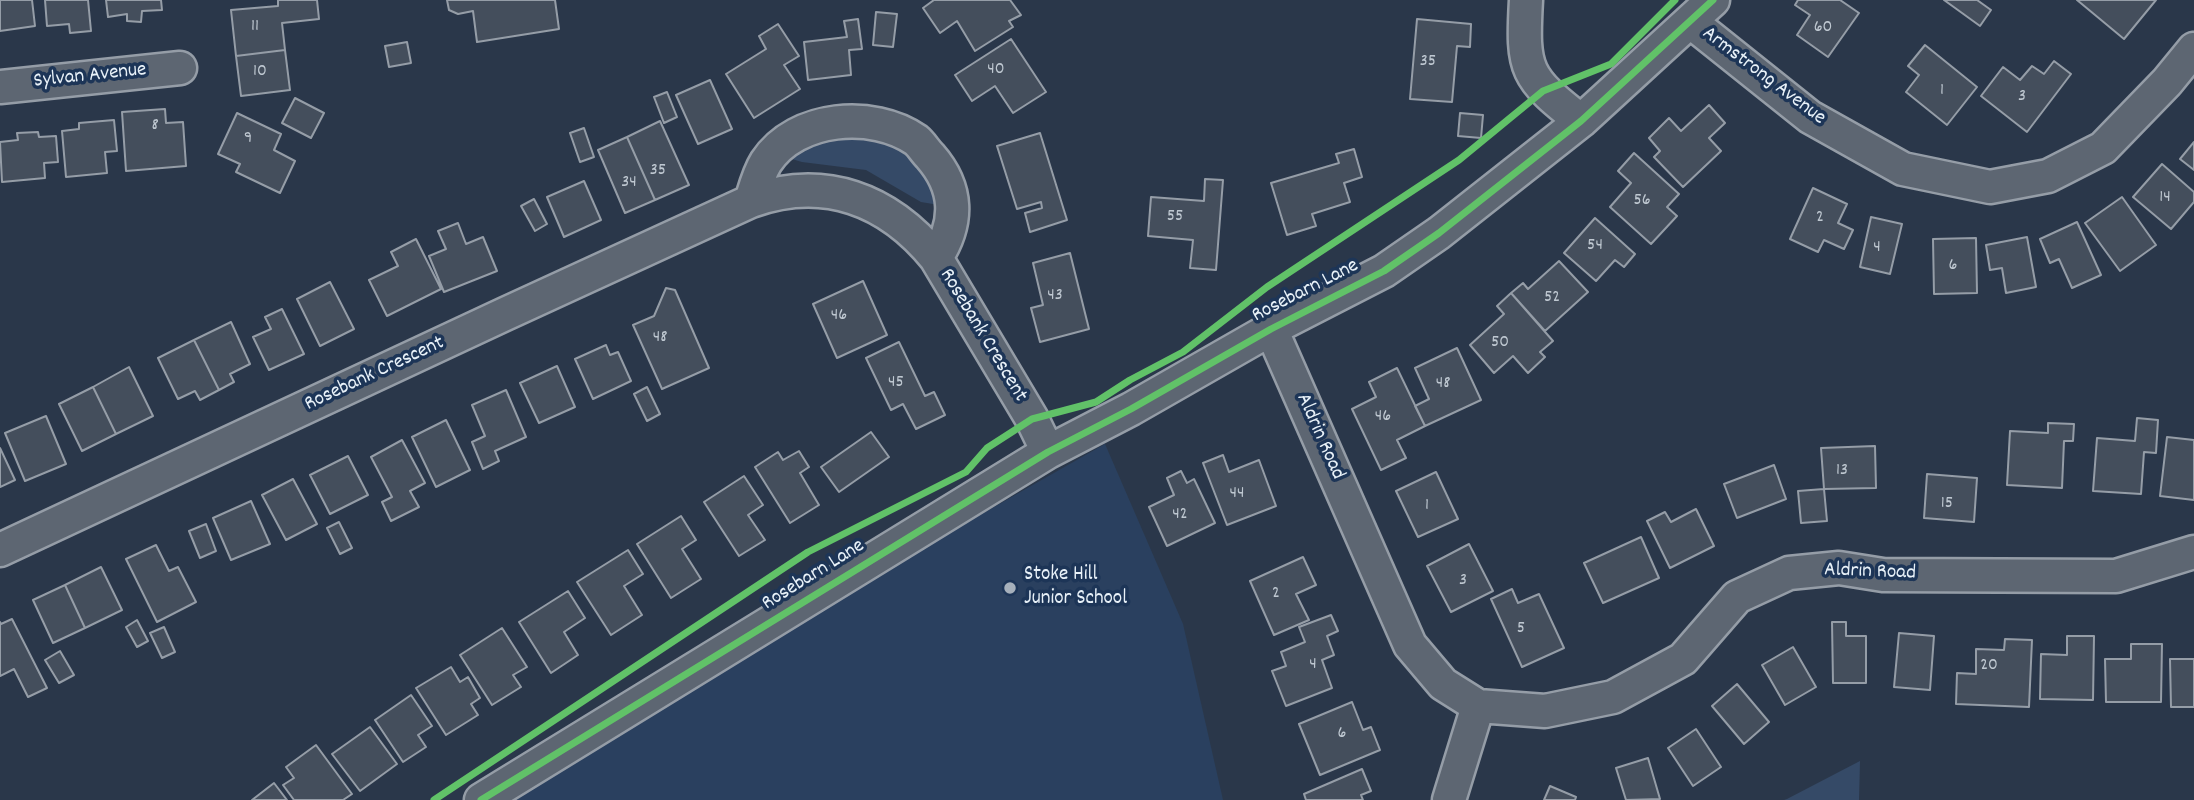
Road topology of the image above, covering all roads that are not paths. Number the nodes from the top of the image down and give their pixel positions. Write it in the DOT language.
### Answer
graph roads {
  1 [pos="1526,0"];
  2 [pos="1713,0"];
  3 [pos="1690,22"];
  4 [pos="2194,49"];
  5 [pos="180,68"];
  6 [pos="0,87"];
  7 [pos="1580,121"];
  8 [pos="751,201"];
  9 [pos="936,258"];
  10 [pos="1271,329"];
  11 [pos="1048,452"];
  12 [pos="0,551"];
  13 [pos="2194,552"];
  14 [pos="1478,706"];
  15 [pos="481,800"];
  16 [pos="1449,800"];
  1 -- 7 [label="street"];
  2 -- 3 [label="street, Rosebarn Lane"];
  3 -- 4 [label="street, Armstrong Avenue"];
  3 -- 7 [label="street, Rosebarn Lane"];
  5 -- 6 [label="street, Sylvan Avenue"];
  7 -- 10 [label="street, Rosebarn Lane"];
  8 -- 9 [label="street, Rosebank Crescent"];
  8 -- 9 [label="street, Rosebank Crescent"];
  8 -- 12 [label="street, Rosebank Crescent"];
  9 -- 11 [label="street, Rosebank Crescent"];
  10 -- 11 [label="street, Rosebarn Lane"];
  10 -- 14 [label="street, Aldrin Road"];
  11 -- 15 [label="street, Rosebarn Lane"];
  13 -- 14 [label="street, Aldrin Road"];
  14 -- 16 [label="street"];
}
